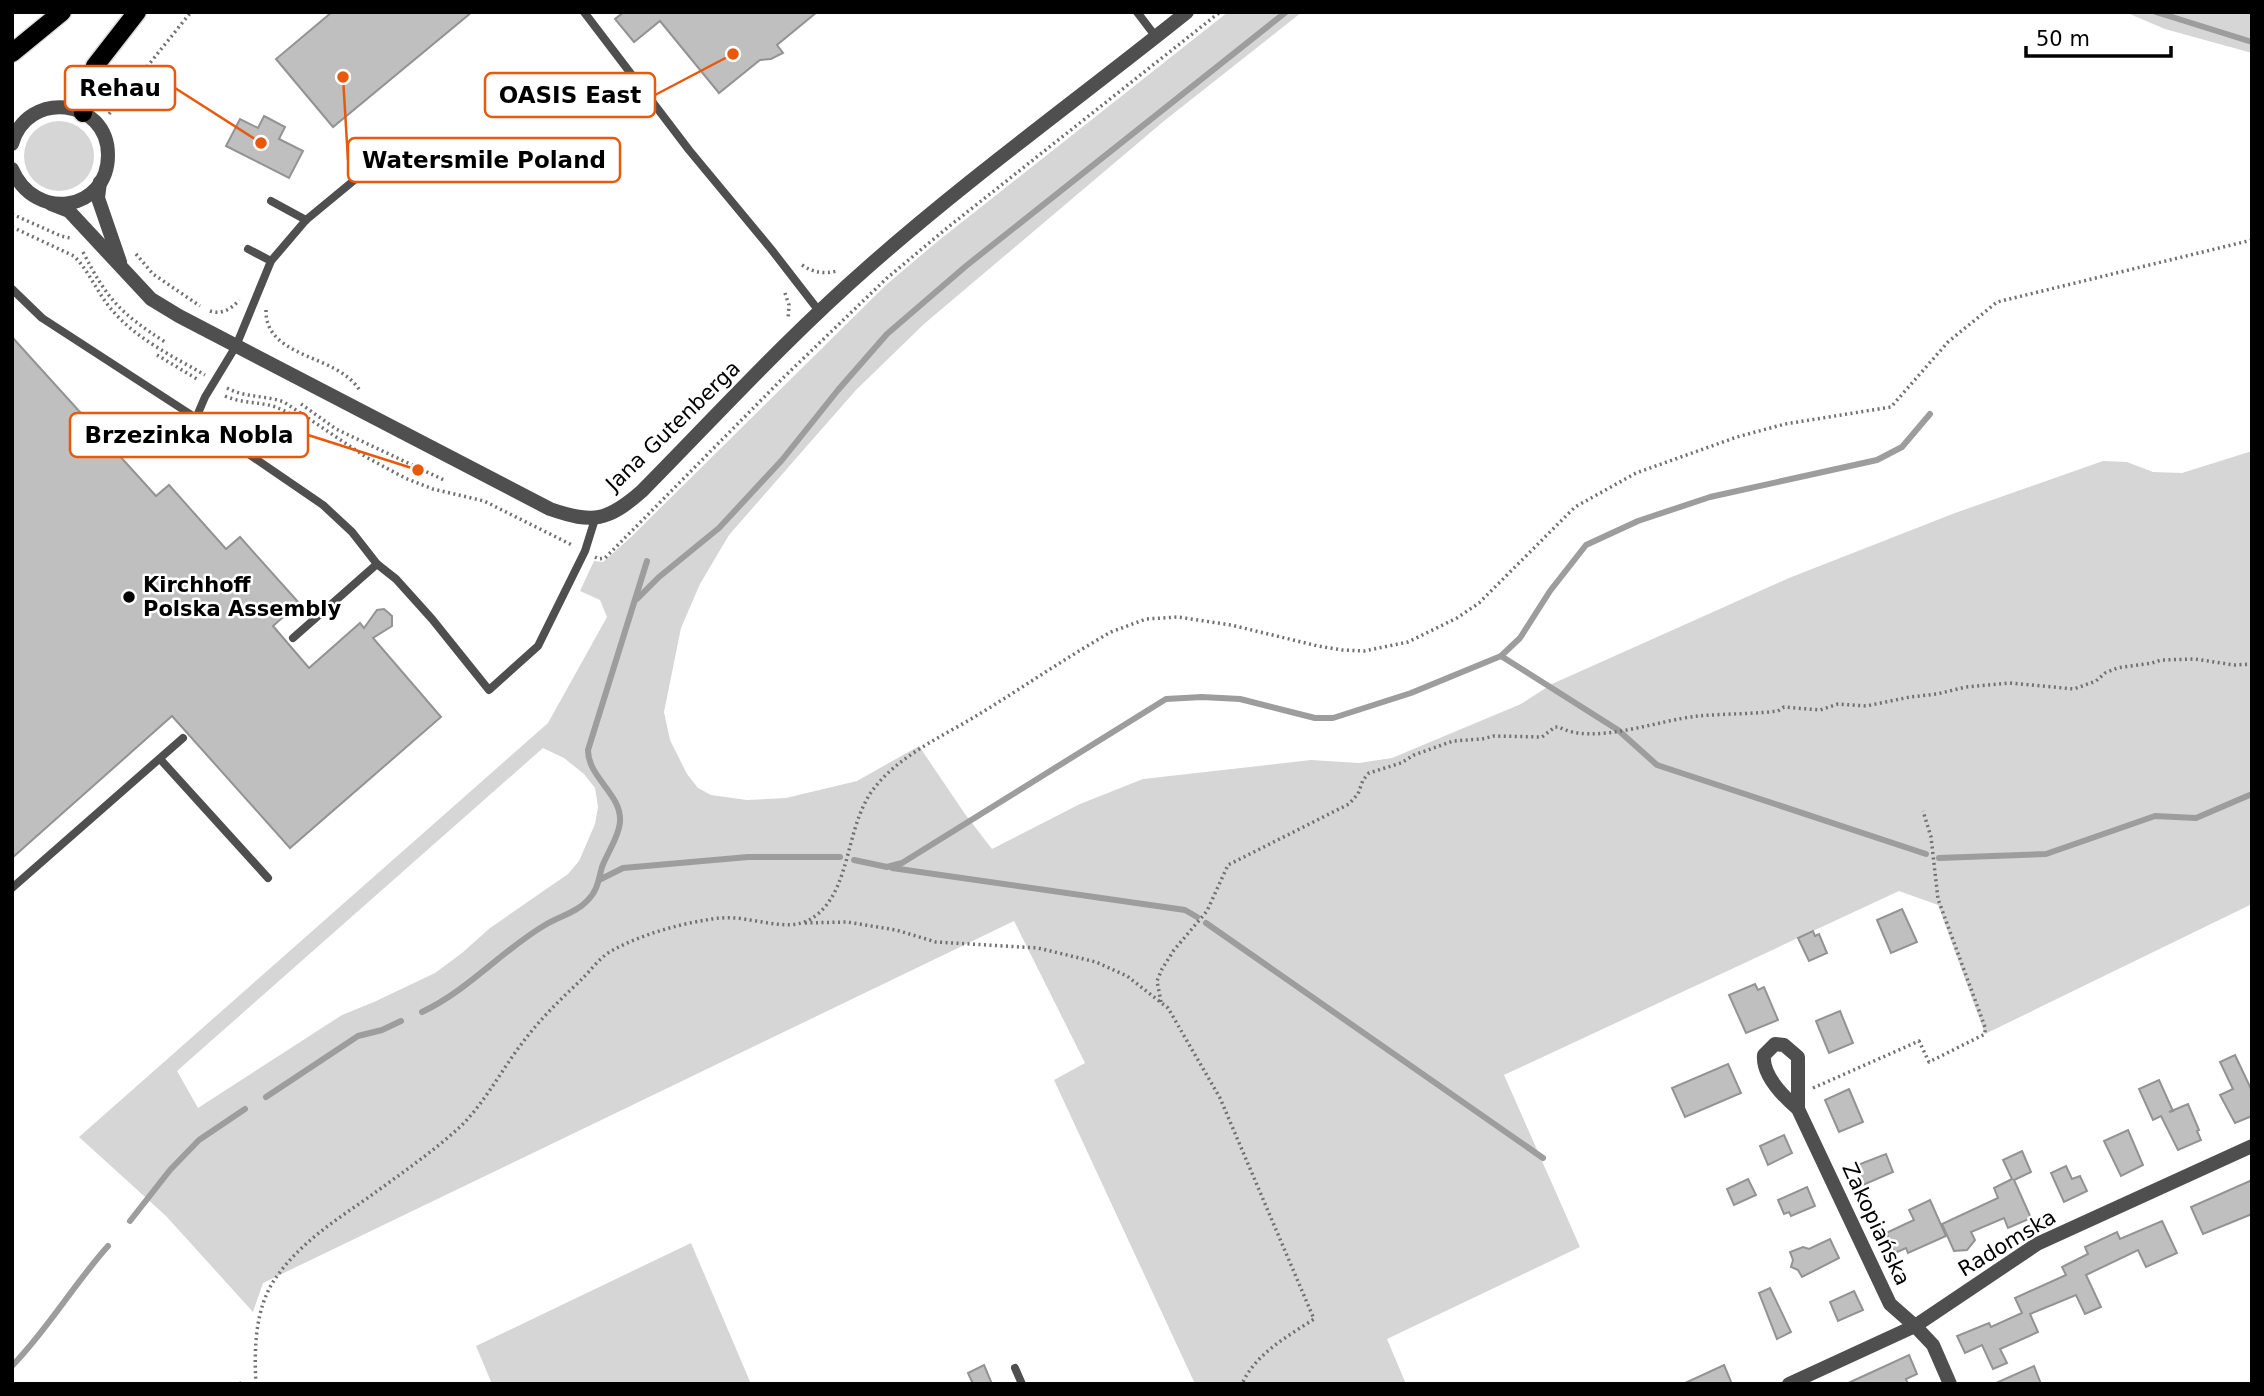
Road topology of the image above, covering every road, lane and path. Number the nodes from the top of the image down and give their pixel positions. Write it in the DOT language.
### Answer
graph roads {
  1 [pos="62,12"];
  2 [pos="137,12"];
  3 [pos="191,12"];
  4 [pos="584,12"];
  5 [pos="1137,12"];
  6 [pos="1187,12"];
  7 [pos="1220,12"];
  8 [pos="1156,37"];
  9 [pos="12,53"];
  10 [pos="83,113"];
  11 [pos="99,127"];
  12 [pos="12,144"];
  13 [pos="12,169"];
  14 [pos="369,169"];
  15 [pos="100,182"];
  16 [pos="28,193"];
  17 [pos="12,194"];
  18 [pos="271,201"];
  19 [pos="51,204"];
  20 [pos="12,214"];
  21 [pos="306,220"];
  22 [pos="12,227"];
  23 [pos="77,239"];
  24 [pos="2252,240"];
  25 [pos="133,247"];
  26 [pos="248,249"];
  27 [pos="83,251"];
  28 [pos="796,259"];
  29 [pos="271,261"];
  30 [pos="124,270"];
  31 [pos="840,270"];
  32 [pos="12,289"];
  33 [pos="242,296"];
  34 [pos="268,303"];
  35 [pos="819,311"];
  36 [pos="165,342"];
  37 [pos="236,346"];
  38 [pos="157,355"];
  39 [pos="197,379"];
  40 [pos="215,382"];
  41 [pos="363,394"];
  42 [pos="225,396"];
  43 [pos="301,404"];
  44 [pos="293,416"];
  45 [pos="195,418"];
  46 [pos="446,481"];
  47 [pos="595,519"];
  48 [pos="585,551"];
  49 [pos="377,564"];
  50 [pos="293,638"];
  51 [pos="2252,663"];
  52 [pos="183,738"];
  53 [pos="160,759"];
  54 [pos="1923,811"];
  55 [pos="268,878"];
  56 [pos="12,888"];
  57 [pos="804,923"];
  58 [pos="1161,1002"];
  59 [pos="1798,1101"];
  60 [pos="2252,1146"];
  61 [pos="1915,1326"];
  62 [pos="1015,1368"];
  63 [pos="256,1384"];
  64 [pos="1022,1384"];
  65 [pos="1242,1384"];
  66 [pos="1789,1384"];
  67 [pos="1950,1384"];
  1 -- 9 [label="main road"];
  2 -- 10 [label="main road"];
  3 -- 11 [label="path"];
  4 -- 35 [label="lane"];
  5 -- 8 [label="lane"];
  6 -- 8 [label="street, Jana Gutenberga"];
  7 -- 48 [label="path"];
  8 -- 35 [label="street, Jana Gutenberga"];
  10 -- 11 [label="street"];
  10 -- 12 [label="street"];
  11 -- 15 [label="street"];
  13 -- 16 [label="street"];
  14 -- 21 [label="lane"];
  15 -- 19 [label="street"];
  15 -- 30 [label="street"];
  16 -- 17 [label="street"];
  16 -- 19 [label="street"];
  18 -- 21 [label="lane"];
  19 -- 30 [label="street"];
  20 -- 23 [label="path"];
  21 -- 29 [label="lane"];
  22 -- 40 [label="path"];
  24 -- 57 [label="path"];
  25 -- 33 [label="path"];
  26 -- 29 [label="lane"];
  27 -- 36 [label="path"];
  28 -- 31 [label="path"];
  29 -- 37 [label="lane"];
  30 -- 37 [label="street"];
  32 -- 45 [label="lane"];
  34 -- 41 [label="path"];
  35 -- 47 [label="street, Jana Gutenberga"];
  37 -- 40 [label="lane"];
  37 -- 47 [label="street"];
  38 -- 39 [label="path"];
  40 -- 45 [label="lane"];
  40 -- 48 [label="path"];
  42 -- 44 [label="path"];
  43 -- 46 [label="path"];
  45 -- 49 [label="lane"];
  47 -- 48 [label="lane"];
  48 -- 49 [label="lane"];
  49 -- 50 [label="lane"];
  51 -- 58 [label="path"];
  52 -- 53 [label="lane"];
  53 -- 55 [label="lane"];
  53 -- 56 [label="lane"];
  54 -- 59 [label="path"];
  57 -- 58 [label="path"];
  57 -- 63 [label="path"];
  58 -- 65 [label="path"];
  59 -- 61 [label="street, Zakopiańska"];
  60 -- 61 [label="street, Radomska"];
  61 -- 66 [label="street, Radomska"];
  61 -- 67 [label="street, Zakopiańska"];
  62 -- 64 [label="lane"];
}
